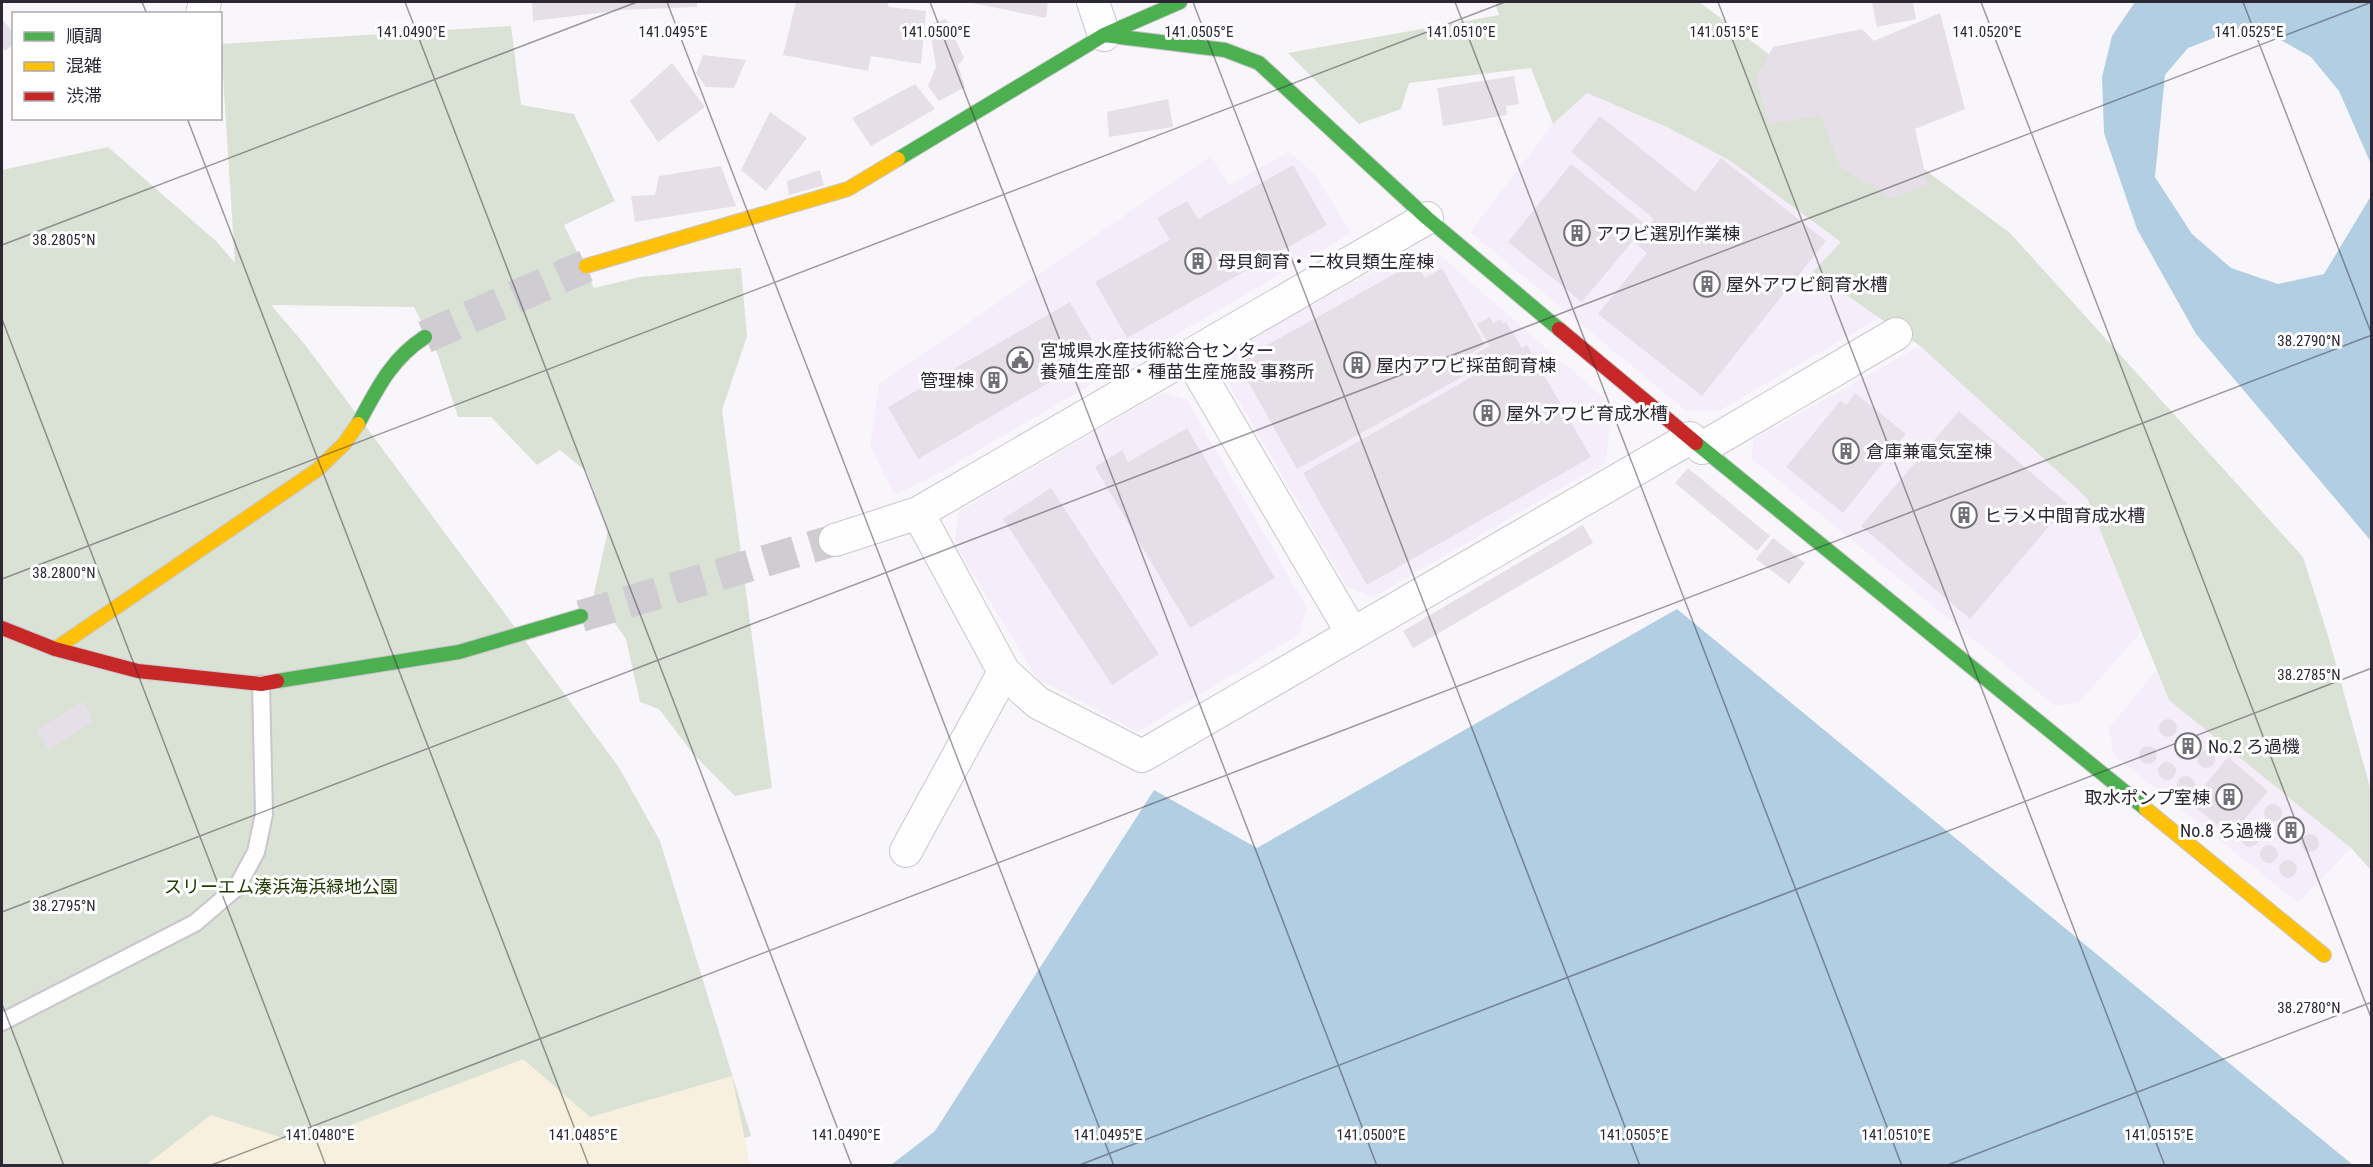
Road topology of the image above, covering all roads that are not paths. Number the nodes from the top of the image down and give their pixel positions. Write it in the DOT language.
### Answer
graph roads {
  1 [pos="1093,2"];
  2 [pos="1180,2"];
  3 [pos="1104,35"];
  4 [pos="1427,218"];
  5 [pos="586,266"];
  6 [pos="1896,334"];
  7 [pos="425,337"];
  8 [pos="1189,356"];
  9 [pos="1696,443"];
  10 [pos="918,513"];
  11 [pos="835,540"];
  12 [pos="581,616"];
  13 [pos="2,628"];
  14 [pos="1352,633"];
  15 [pos="55,650"];
  16 [pos="1004,672"];
  17 [pos="261,684"];
  18 [pos="906,851"];
  19 [pos="2324,955"];
  20 [pos="2,1022"];
  1 -- 3 [label="street"];
  2 -- 3 [label="street"];
  3 -- 4 [label="street"];
  3 -- 5 [label="street"];
  4 -- 8 [label="street"];
  4 -- 9 [label="street"];
  6 -- 9 [label="street"];
  7 -- 15 [label="street"];
  8 -- 10 [label="street"];
  8 -- 14 [label="street"];
  9 -- 14 [label="street"];
  9 -- 19 [label="street"];
  10 -- 11 [label="street"];
  10 -- 16 [label="street"];
  12 -- 17 [label="street"];
  13 -- 15 [label="street"];
  14 -- 16 [label="street"];
  15 -- 17 [label="street"];
  16 -- 18 [label="street"];
  17 -- 20 [label="lane"];
}
